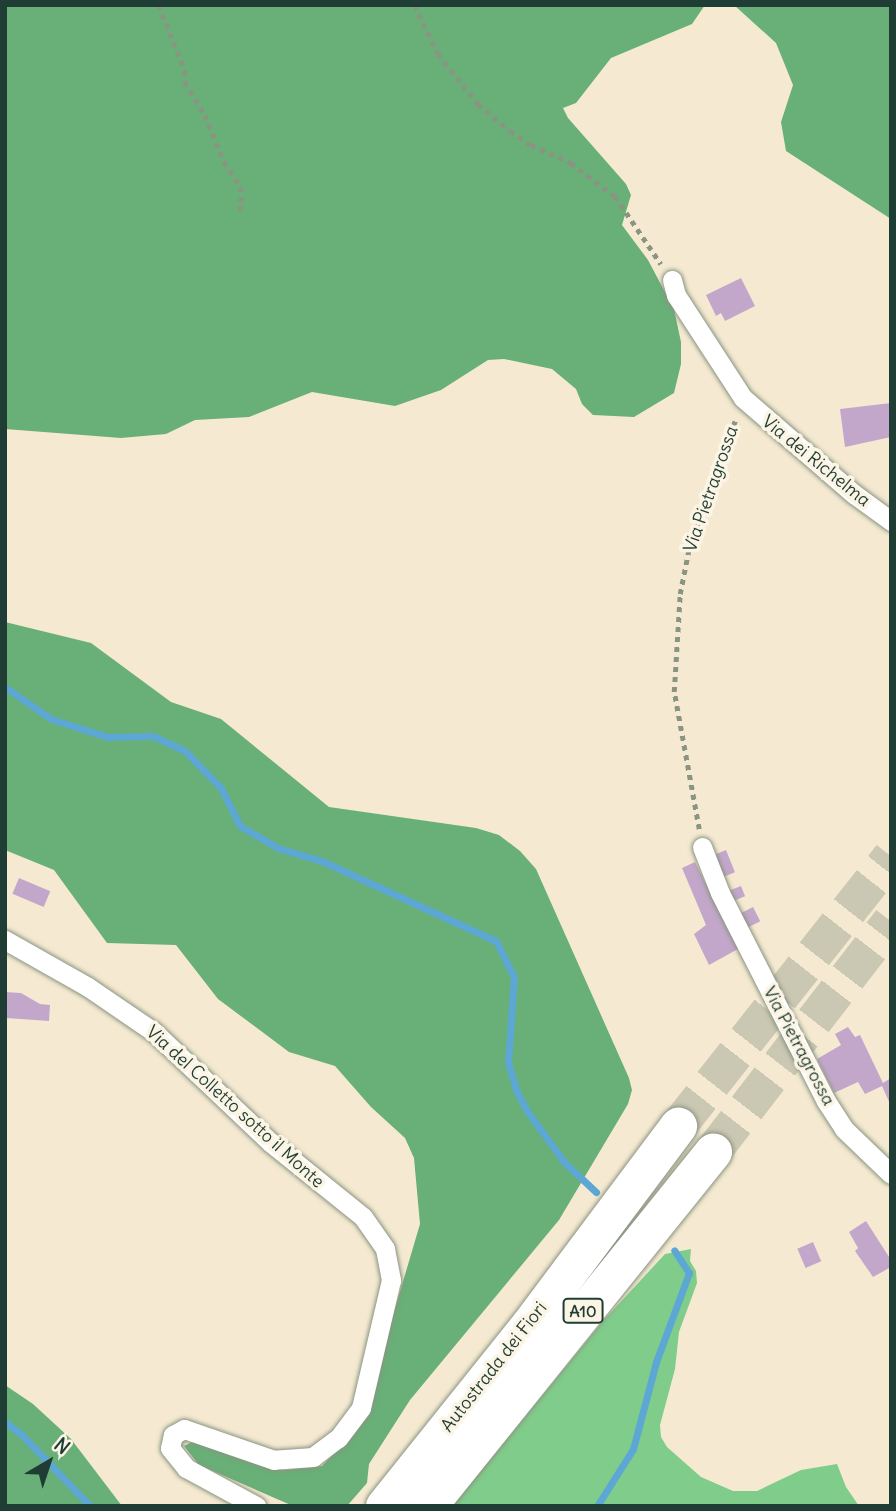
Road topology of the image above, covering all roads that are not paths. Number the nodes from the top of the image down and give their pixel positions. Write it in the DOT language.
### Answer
graph roads {
  1 [pos="672,281"];
  2 [pos="891,521"];
  3 [pos="702,847"];
  4 [pos="5,940"];
  5 [pos="678,1126"];
  6 [pos="713,1151"];
  7 [pos="891,1174"];
  8 [pos="441,1461"];
  9 [pos="256,1506"];
  10 [pos="384,1506"];
  11 [pos="428,1506"];
  1 -- 2 [label="street, Via dei Richelma"];
  3 -- 7 [label="street, Via Pietragrossa"];
  4 -- 9 [label="street, Via del Colletto sotto il Monte"];
  5 -- 8 [label="highway, Autostrada dei Fiori / A10"];
  6 -- 8 [label="highway, Autostrada dei Fiori / A10"];
  8 -- 10 [label="highway, Autostrada dei Fiori / A10"];
  8 -- 11 [label="highway, Autostrada dei Fiori / A10"];
}
